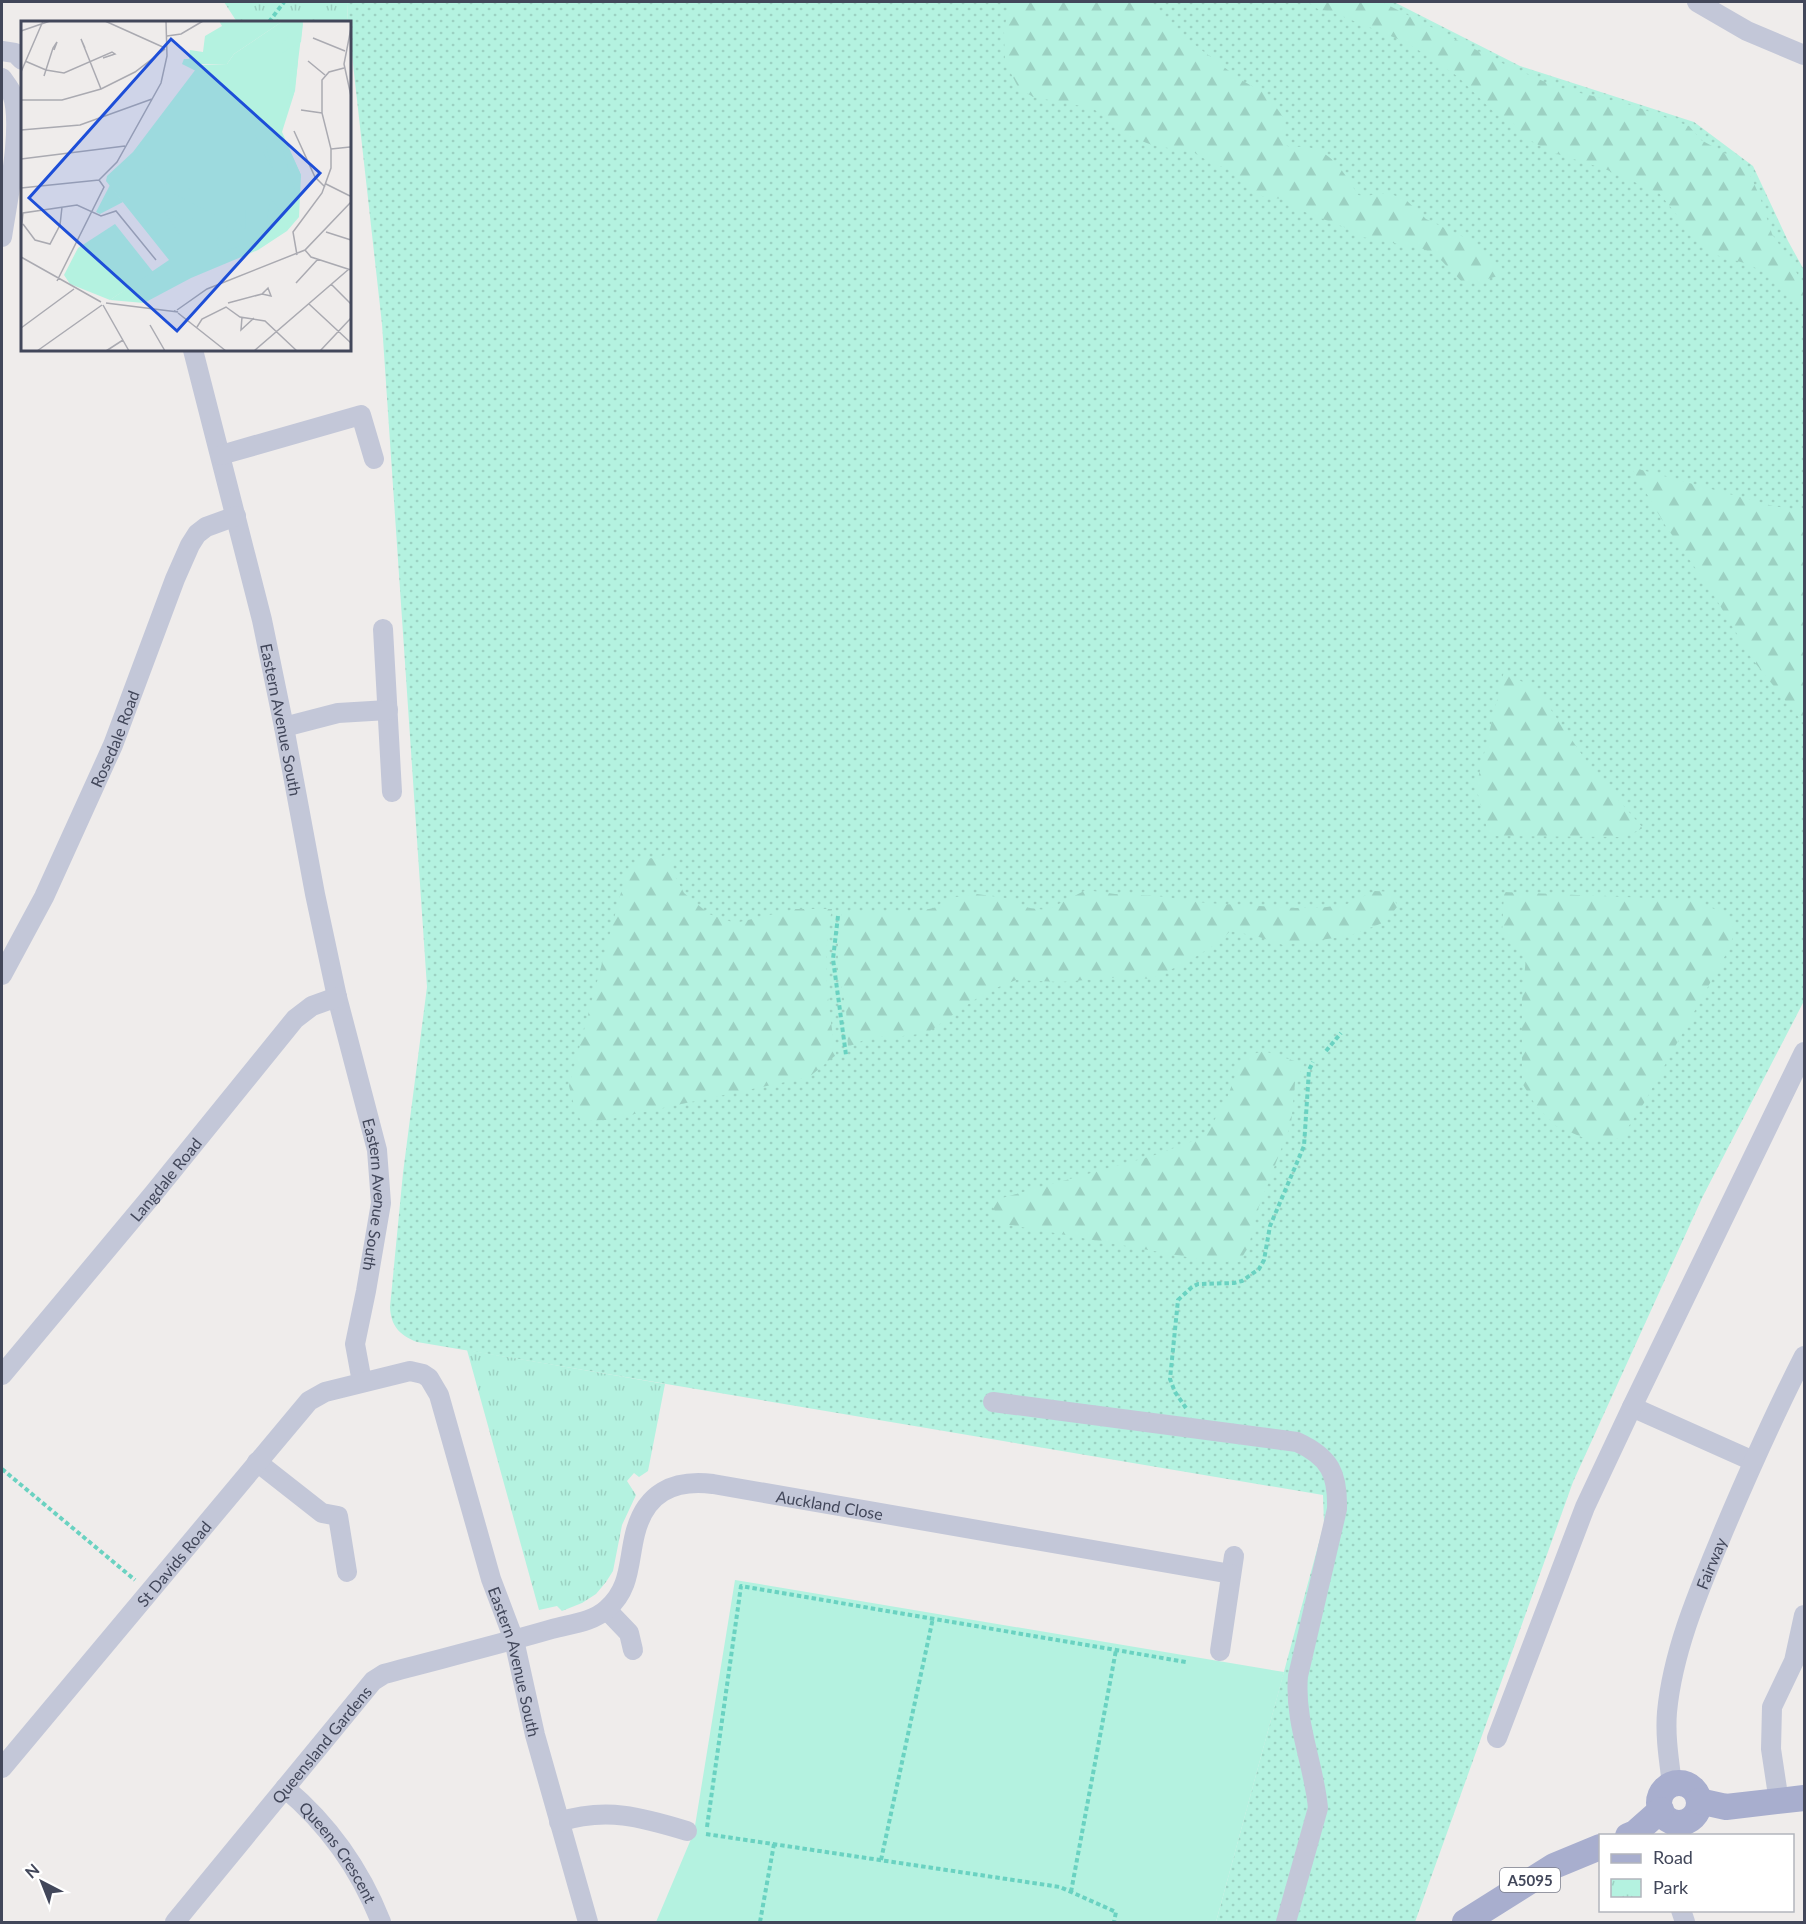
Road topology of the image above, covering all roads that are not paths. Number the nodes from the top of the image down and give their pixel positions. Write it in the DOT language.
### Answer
graph roads {
  1 [pos="1697,2"];
  2 [pos="2,51"];
  3 [pos="1804,55"];
  4 [pos="21,59"];
  5 [pos="12,89"];
  6 [pos="18,147"];
  7 [pos="2,237"];
  8 [pos="193,351"];
  9 [pos="221,454"];
  10 [pos="374,459"];
  11 [pos="236,516"];
  12 [pos="383,629"];
  13 [pos="388,710"];
  14 [pos="284,727"];
  15 [pos="392,792"];
  16 [pos="2,975"];
  17 [pos="337,997"];
  18 [pos="1804,1052"];
  19 [pos="1804,1356"];
  20 [pos="2,1375"];
  21 [pos="362,1382"];
  22 [pos="993,1402"];
  23 [pos="1632,1407"];
  24 [pos="1753,1461"];
  25 [pos="257,1462"];
  26 [pos="347,1572"];
  27 [pos="607,1610"];
  28 [pos="1804,1615"];
  29 [pos="514,1640"];
  30 [pos="633,1650"];
  31 [pos="1220,1651"];
  32 [pos="1497,1738"];
  33 [pos="2,1768"];
  34 [pos="1672,1784"];
  35 [pos="285,1788"];
  36 [pos="1804,1798"];
  37 [pos="1699,1801"];
  38 [pos="1779,1802"];
  39 [pos="1661,1810"];
  40 [pos="559,1822"];
  41 [pos="696,1832"];
  42 [pos="1634,1834"];
  43 [pos="1599,1846"];
  44 [pos="175,1923"];
  45 [pos="381,1923"];
  46 [pos="588,1923"];
  47 [pos="1286,1923"];
  48 [pos="1465,1923"];
  1 -- 3 [label="street"];
  2 -- 4 [label="street"];
  5 -- 6 [label="street"];
  6 -- 7 [label="street"];
  8 -- 9 [label="street, Eastern Avenue South"];
  9 -- 10 [label="street"];
  9 -- 11 [label="street, Eastern Avenue South"];
  11 -- 14 [label="street, Eastern Avenue South"];
  11 -- 16 [label="street, Rosedale Road"];
  12 -- 13 [label="street"];
  13 -- 14 [label="street"];
  13 -- 15 [label="street"];
  14 -- 17 [label="street, Eastern Avenue South"];
  17 -- 20 [label="street, Langdale Road"];
  17 -- 21 [label="street, Eastern Avenue South"];
  18 -- 23 [label="street"];
  19 -- 24 [label="street, Fairway"];
  21 -- 25 [label="street, St Davids Road"];
  21 -- 29 [label="street, Eastern Avenue South"];
  22 -- 47 [label="street"];
  23 -- 24 [label="street"];
  23 -- 32 [label="street"];
  24 -- 34 [label="street, Fairway"];
  25 -- 26 [label="street"];
  25 -- 33 [label="street, St Davids Road"];
  27 -- 29 [label="street, Auckland Close"];
  27 -- 30 [label="street"];
  27 -- 31 [label="street, Auckland Close"];
  28 -- 38 [label="street"];
  29 -- 35 [label="street, Queensland Gardens"];
  29 -- 40 [label="street, Eastern Avenue South"];
  34 -- 37 [label="main road"];
  34 -- 39 [label="main road"];
  35 -- 44 [label="street, Queensland Gardens"];
  35 -- 45 [label="street, Queens Crescent"];
  36 -- 38 [label="main road"];
  37 -- 38 [label="main road"];
  37 -- 39 [label="main road"];
  39 -- 42 [label="main road"];
  40 -- 41 [label="street"];
  40 -- 46 [label="street, Eastern Avenue South"];
  43 -- 48 [label="main road, A5095"];
}
